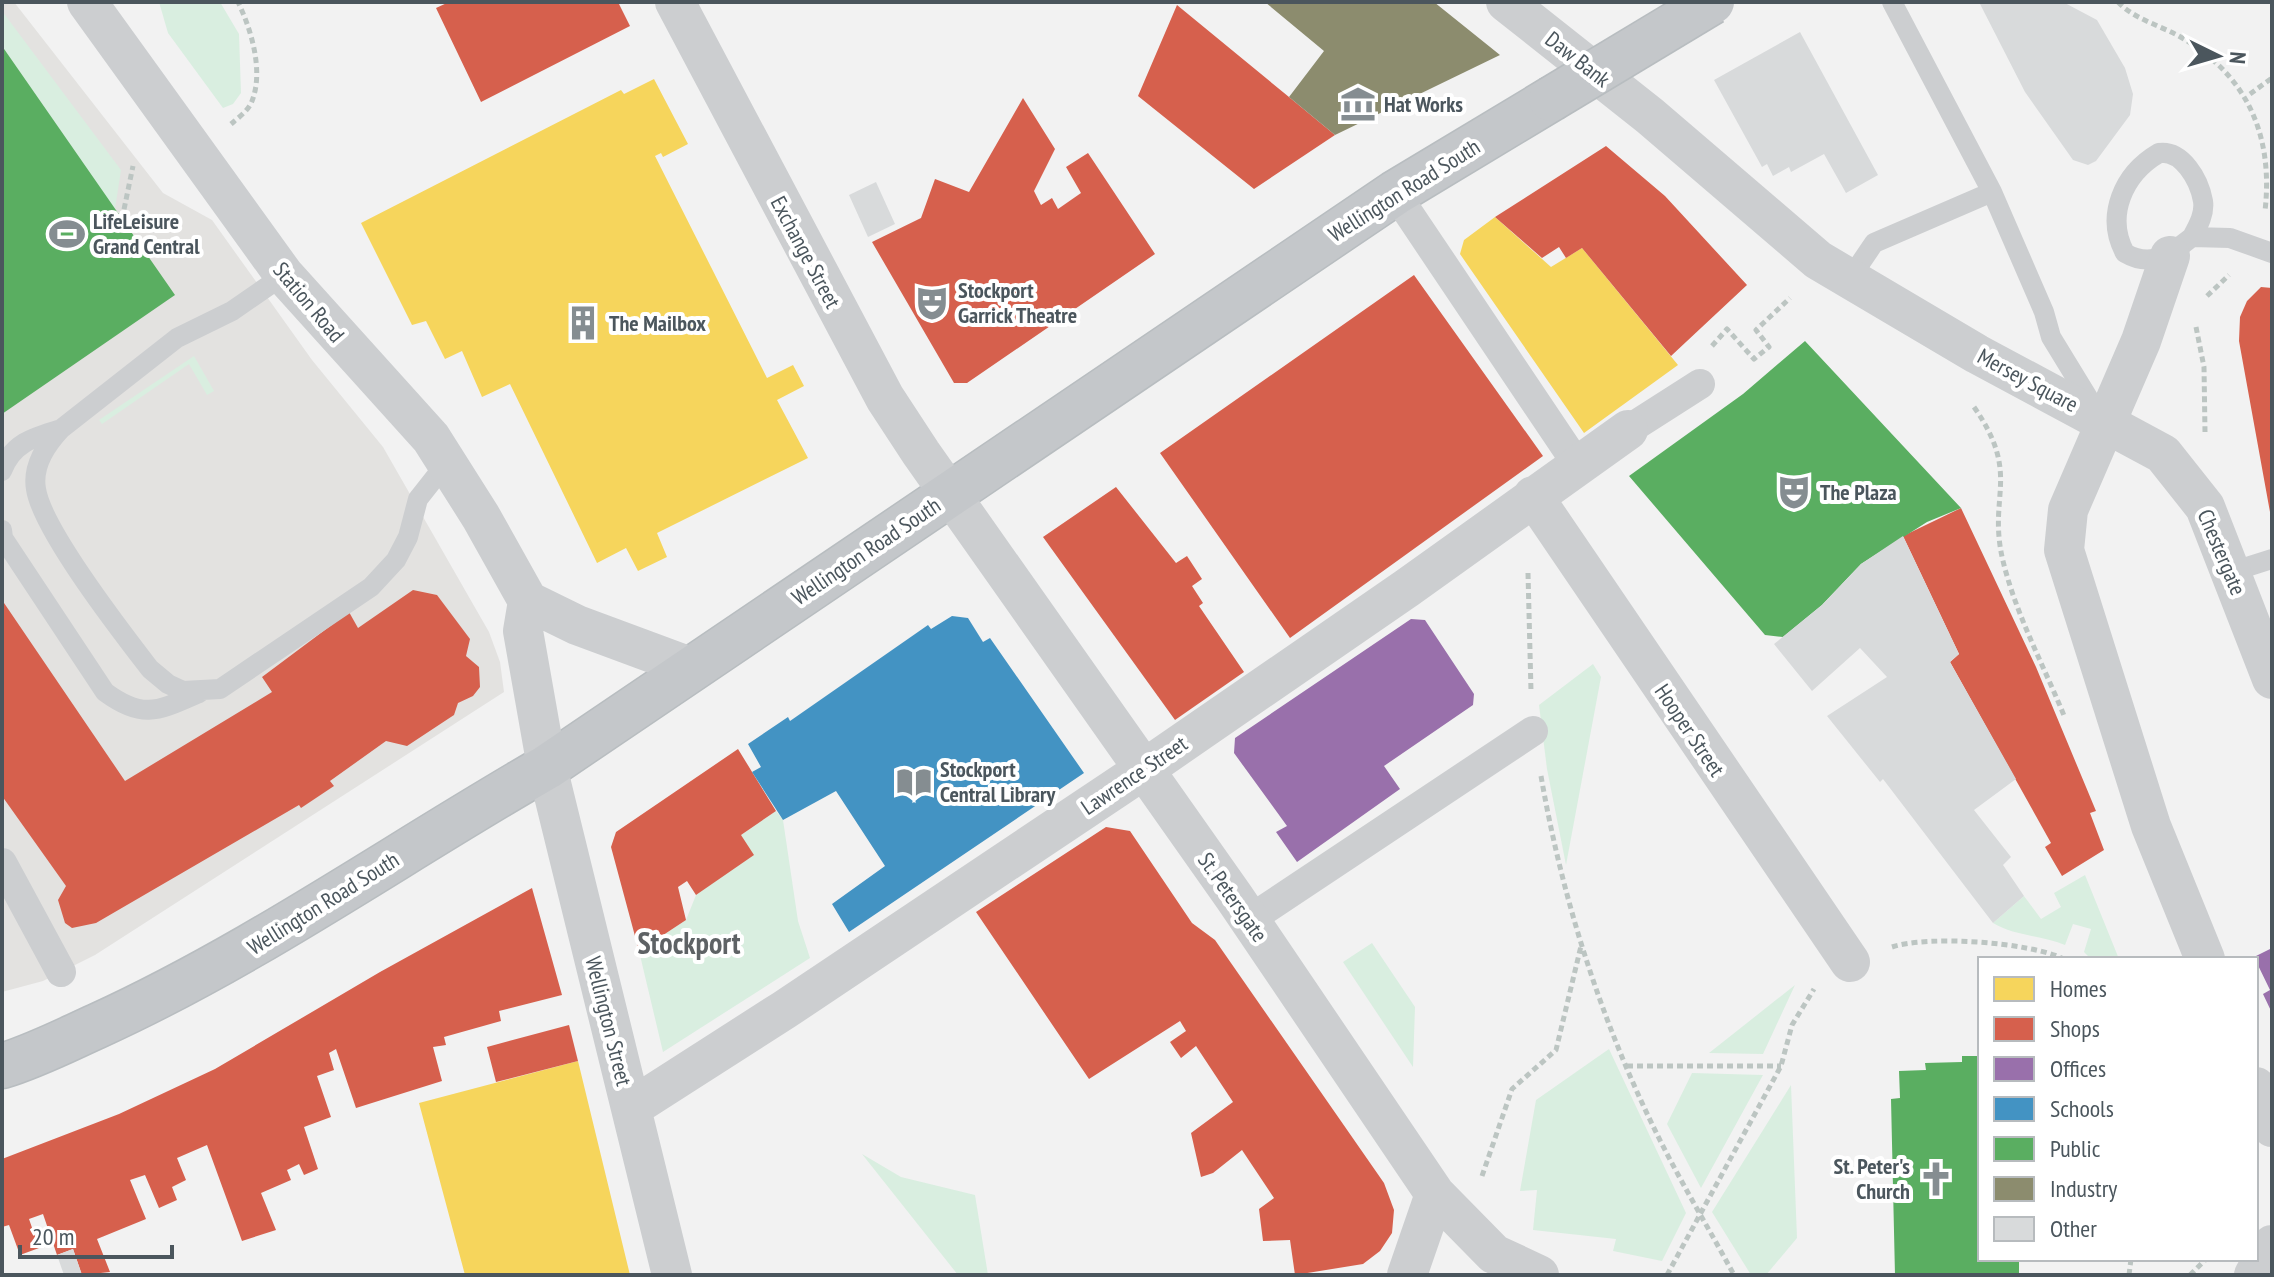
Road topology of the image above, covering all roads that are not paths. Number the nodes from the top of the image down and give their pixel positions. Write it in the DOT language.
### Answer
graph roads {
  1 [pos="87,2"];
  2 [pos="675,2"];
  3 [pos="1506,2"];
  4 [pos="1712,2"];
  5 [pos="1892,2"];
  6 [pos="1650,116"];
  7 [pos="1992,192"];
  8 [pos="1395,193"];
  9 [pos="2181,247"];
  10 [pos="2272,253"];
  11 [pos="284,275"];
  12 [pos="1849,280"];
  13 [pos="1700,384"];
  14 [pos="2103,420"];
  15 [pos="61,429"];
  16 [pos="1628,430"];
  17 [pos="448,461"];
  18 [pos="1577,464"];
  19 [pos="2,471"];
  20 [pos="950,495"];
  21 [pos="1536,500"];
  22 [pos="2,530"];
  23 [pos="2272,559"];
  24 [pos="2231,572"];
  25 [pos="528,601"];
  26 [pos="693,668"];
  27 [pos="2272,679"];
  28 [pos="199,693"];
  29 [pos="1533,731"];
  30 [pos="547,767"];
  31 [pos="1143,770"];
  32 [pos="2,863"];
  33 [pos="1249,920"];
  34 [pos="2204,957"];
  35 [pos="1850,962"];
  36 [pos="61,972"];
  37 [pos="2,1066"];
  38 [pos="2258,1092"];
  39 [pos="631,1108"];
  40 [pos="2272,1127"];
  41 [pos="1435,1194"];
  42 [pos="2272,1245"];
  43 [pos="672,1275"];
  44 [pos="1407,1275"];
  45 [pos="1539,1275"];
  46 [pos="2254,1275"];
  1 -- 11 [label="street, Station Road"];
  2 -- 20 [label="street, Exchange Street"];
  3 -- 6 [label="street, Daw Bank"];
  4 -- 8 [label="highway, Wellington Road South, bridge"];
  5 -- 7 [label="lane"];
  6 -- 12 [label="street, Mersey Square"];
  7 -- 12 [label="lane"];
  7 -- 14 [label="lane"];
  8 -- 18 [label="street"];
  8 -- 20 [label="highway, Wellington Road South"];
  9 -- 9 [label="lane"];
  9 -- 10 [label="lane"];
  9 -- 14 [label="street"];
  11 -- 15 [label="lane"];
  11 -- 17 [label="street, Station Road"];
  12 -- 14 [label="street, Mersey Square"];
  13 -- 16 [label="street"];
  14 -- 24 [label="street, Chestergate"];
  14 -- 34 [label="street, Mersey Square"];
  15 -- 19 [label="lane"];
  15 -- 28 [label="lane"];
  16 -- 18 [label="street, Lawrence Street"];
  17 -- 25 [label="street, Station Road"];
  17 -- 28 [label="lane"];
  18 -- 21 [label="street, Lawrence Street"];
  20 -- 26 [label="highway, Wellington Road South"];
  20 -- 31 [label="street, St. Petersgate"];
  21 -- 31 [label="street, Lawrence Street"];
  21 -- 35 [label="street, Hooper Street"];
  22 -- 28 [label="lane"];
  23 -- 24 [label="lane"];
  24 -- 27 [label="street, Chestergate"];
  25 -- 26 [label="street"];
  25 -- 30 [label="street"];
  26 -- 30 [label="highway, Wellington Road South"];
  29 -- 33 [label="street"];
  30 -- 37 [label="highway, Wellington Road South"];
  30 -- 39 [label="street, Wellington Street"];
  31 -- 33 [label="street, St. Petersgate"];
  31 -- 39 [label="street, Lawrence Street"];
  32 -- 36 [label="street"];
  33 -- 41 [label="street, St. Petersgate"];
  38 -- 40 [label="street"];
  39 -- 43 [label="street, Wellington Street"];
  41 -- 44 [label="street"];
  41 -- 45 [label="street, St. Petersgate"];
  42 -- 46 [label="street"];
}
